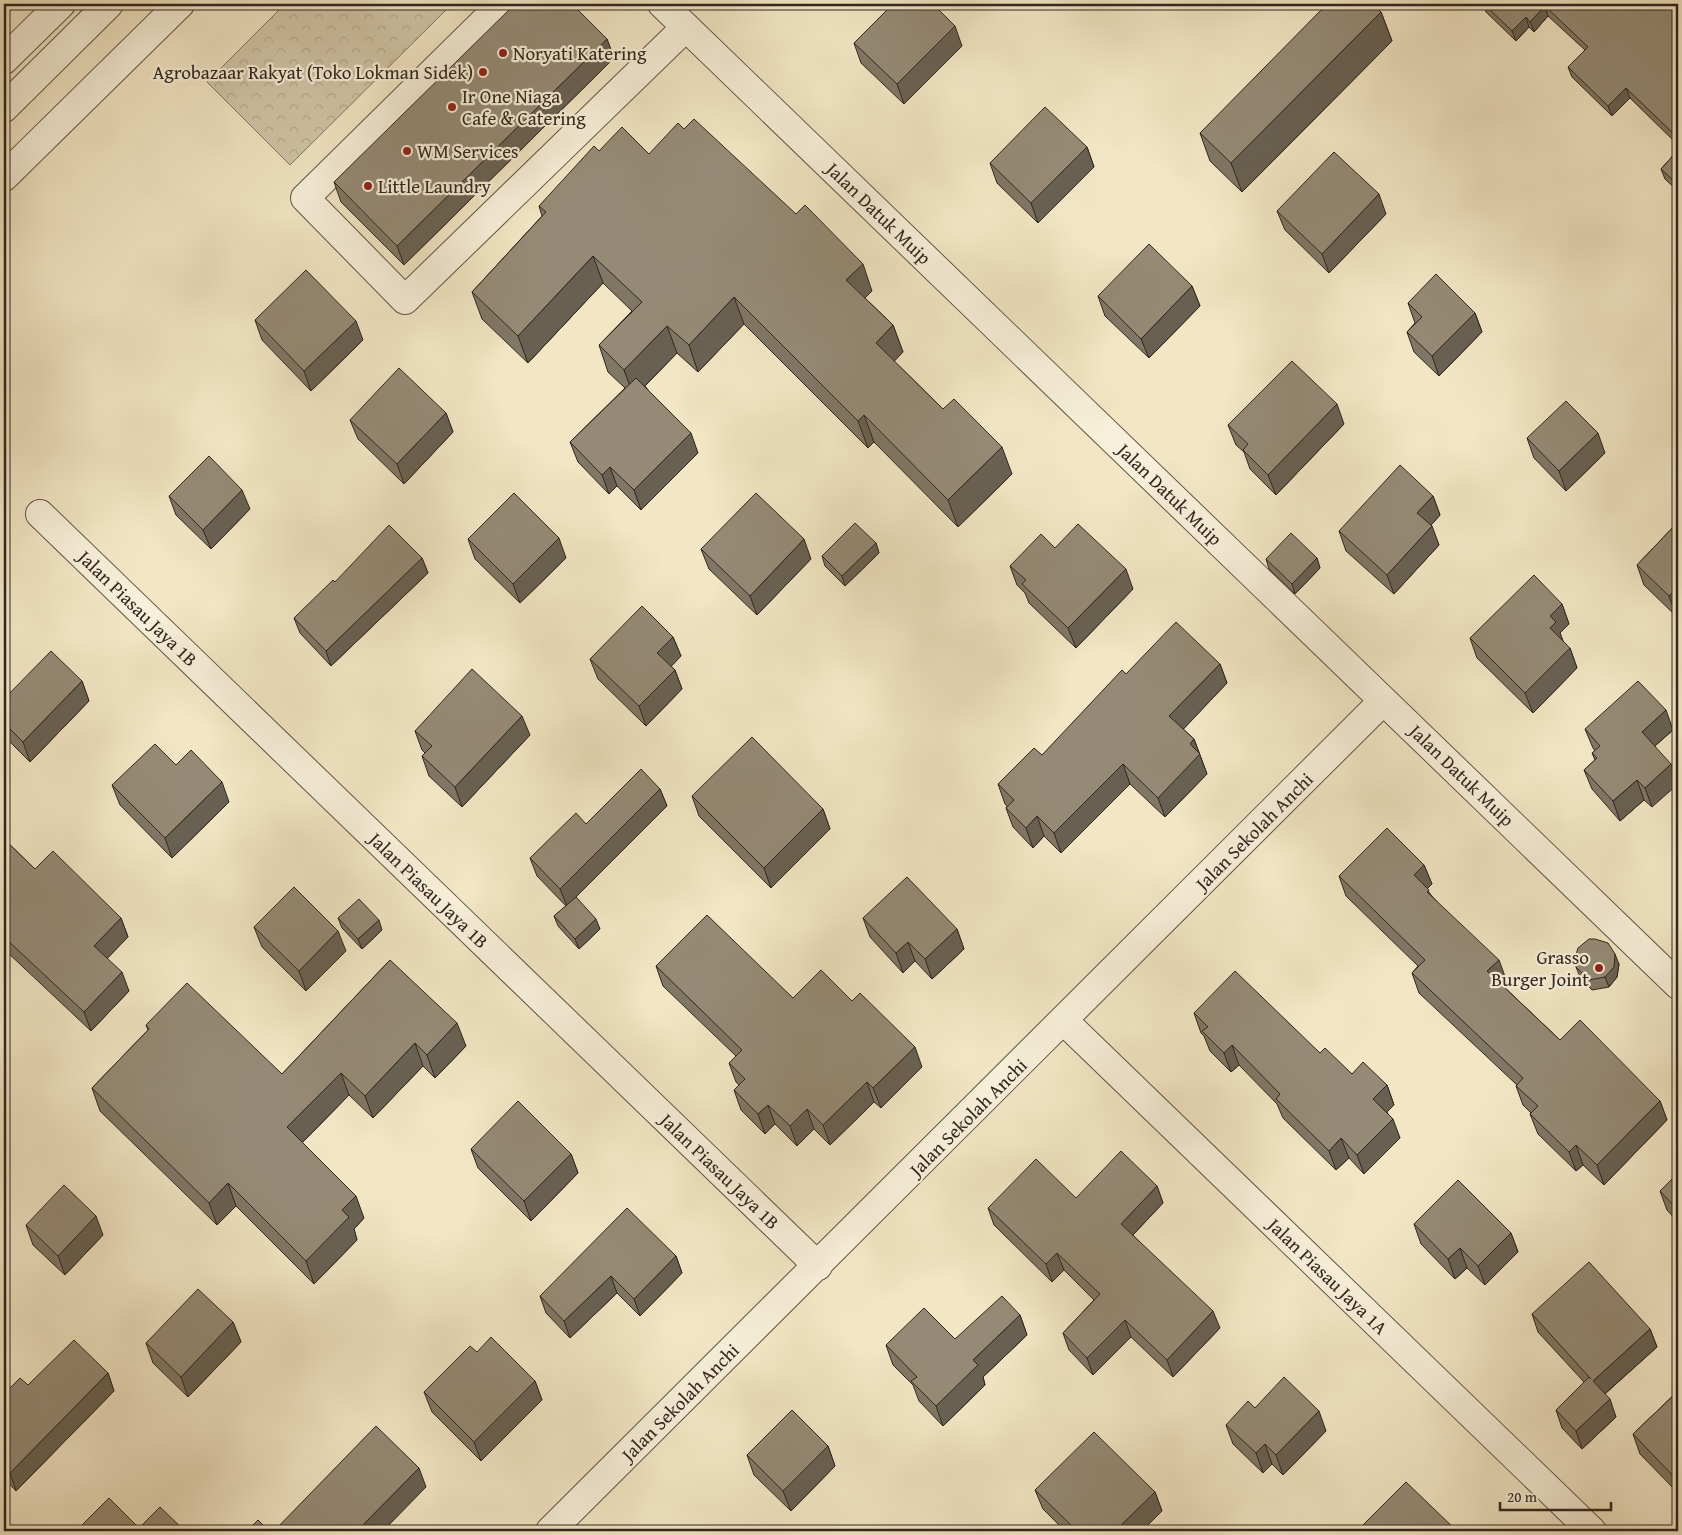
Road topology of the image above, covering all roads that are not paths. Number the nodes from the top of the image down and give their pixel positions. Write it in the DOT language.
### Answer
graph roads {
  1 [pos="61,4"];
  2 [pos="109,4"];
  3 [pos="180,4"];
  4 [pos="502,4"];
  5 [pos="662,4"];
  6 [pos="686,27"];
  7 [pos="4,60"];
  8 [pos="4,108"];
  9 [pos="4,177"];
  10 [pos="40,514"];
  11 [pos="1383,701"];
  12 [pos="1678,985"];
  13 [pos="1064,1021"];
  14 [pos="818,1266"];
  15 [pos="550,1531"];
  16 [pos="1592,1531"];
  1 -- 7 [label="street"];
  2 -- 8 [label="street"];
  3 -- 9 [label="street"];
  4 -- 6 [label="street"];
  5 -- 6 [label="street, Jalan Datuk Muip"];
  6 -- 11 [label="street, Jalan Datuk Muip"];
  10 -- 14 [label="street, Jalan Piasau Jaya 1B"];
  11 -- 12 [label="street, Jalan Datuk Muip"];
  11 -- 13 [label="street, Jalan Sekolah Anchi"];
  13 -- 14 [label="street, Jalan Sekolah Anchi"];
  13 -- 16 [label="street, Jalan Piasau Jaya 1A"];
  14 -- 15 [label="street, Jalan Sekolah Anchi"];
}
